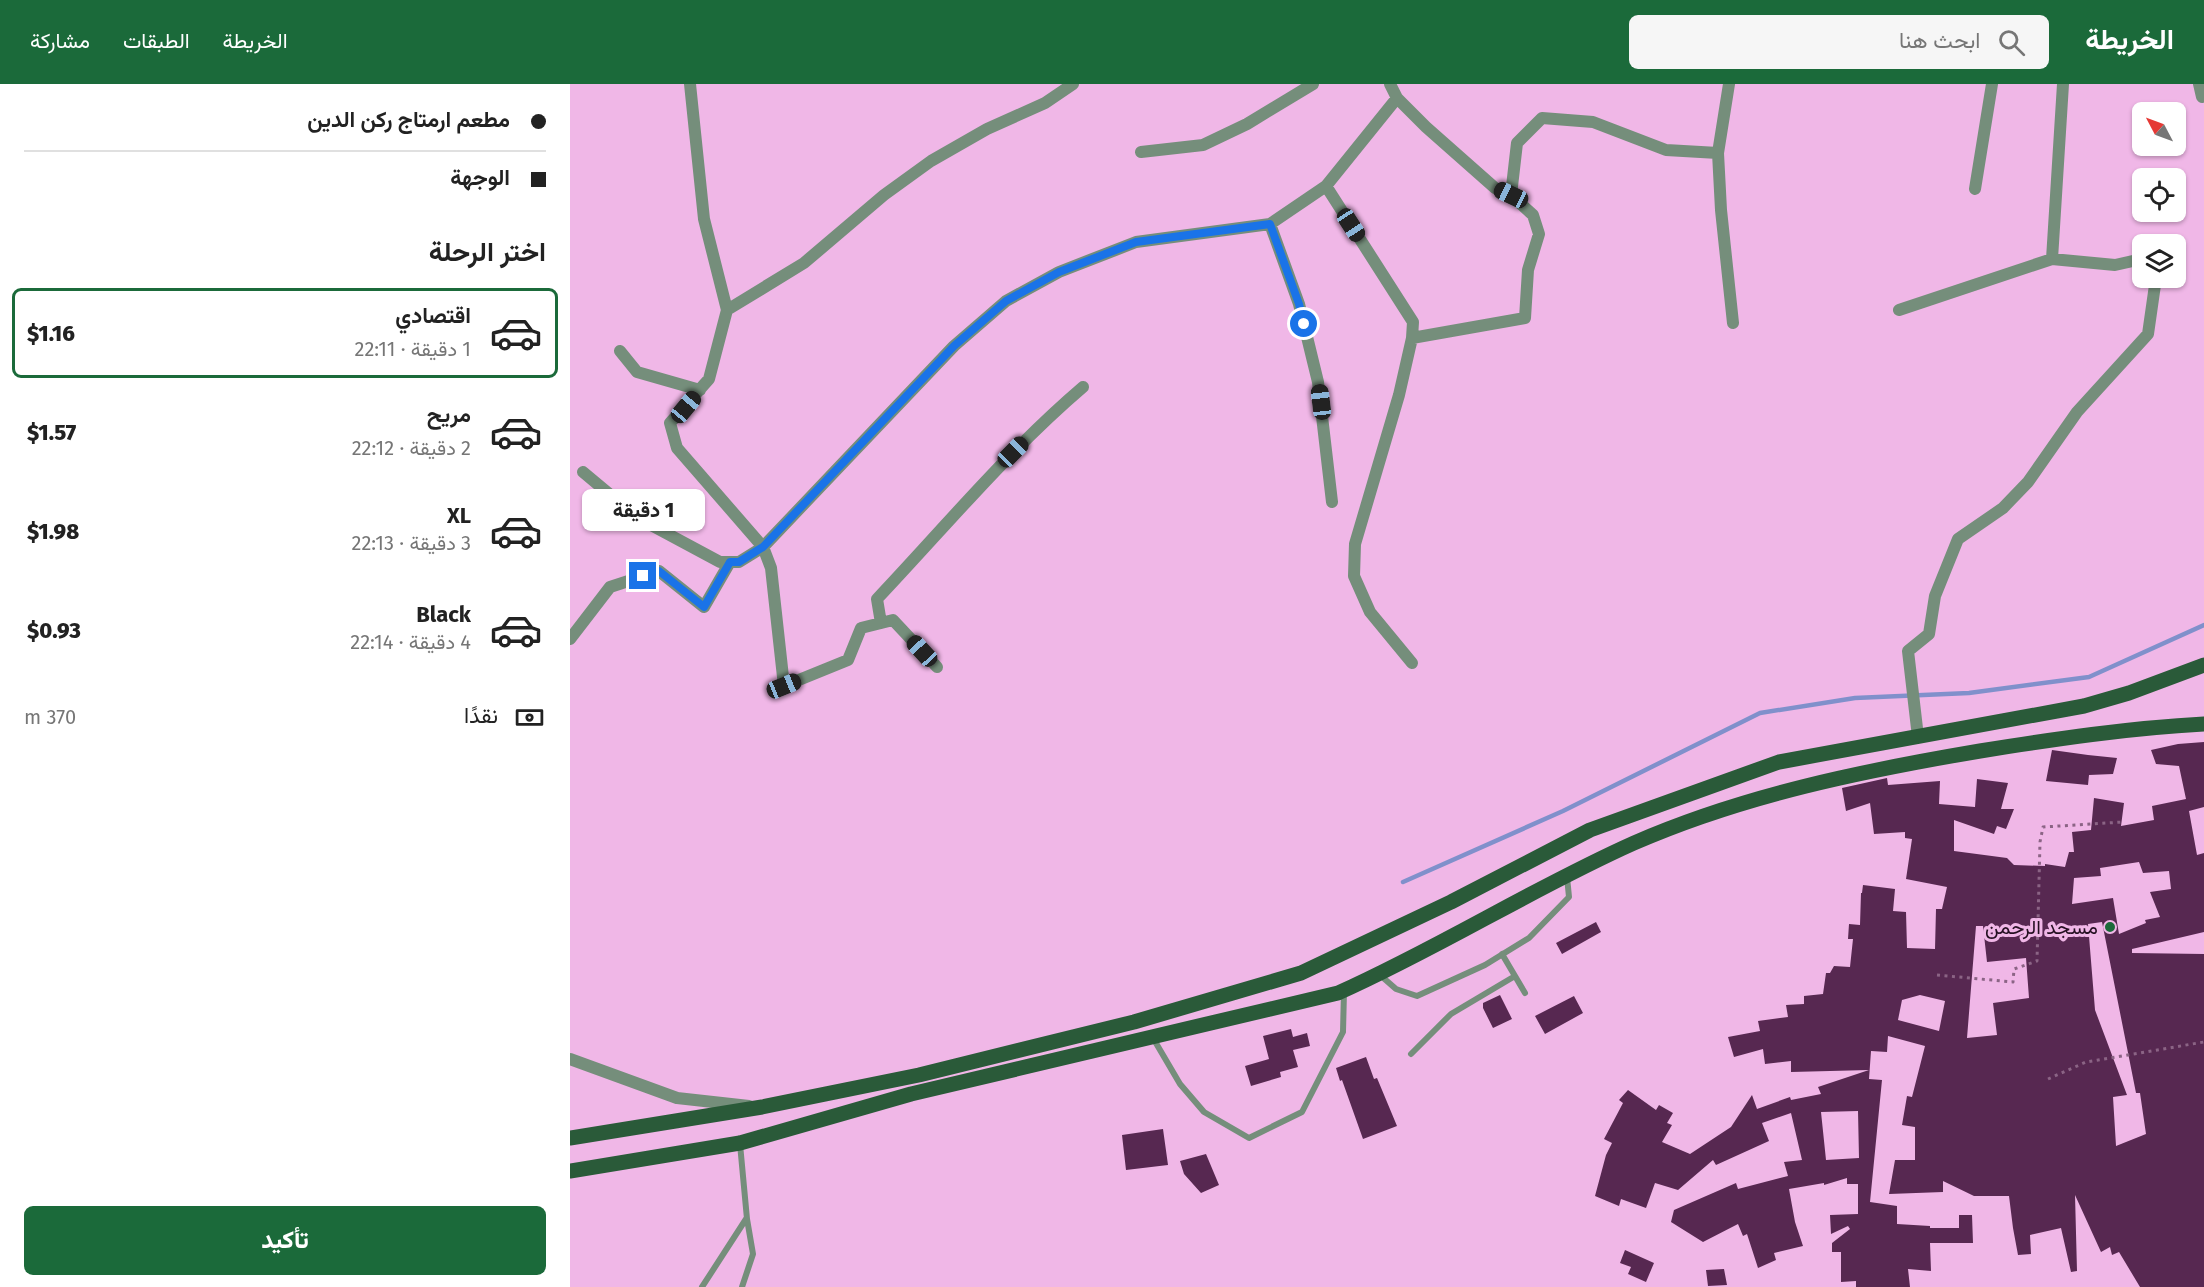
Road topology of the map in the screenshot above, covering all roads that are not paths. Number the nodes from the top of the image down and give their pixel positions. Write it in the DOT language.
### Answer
graph roads {
  1 [pos="690,84"];
  2 [pos="1073,84"];
  3 [pos="1313,84"];
  4 [pos="1390,84"];
  5 [pos="1729,84"];
  6 [pos="1992,84"];
  7 [pos="2063,84"];
  8 [pos="2199,84"];
  9 [pos="2202,97"];
  10 [pos="1397,98"];
  11 [pos="1141,152"];
  12 [pos="1718,153"];
  13 [pos="1326,186"];
  14 [pos="1975,189"];
  15 [pos="1511,195"];
  16 [pos="1270,224"];
  17 [pos="2052,259"];
  18 [pos="2132,261"];
  19 [pos="2155,288"];
  20 [pos="727,310"];
  21 [pos="1899,310"];
  22 [pos="1733,323"];
  23 [pos="1412,338"];
  24 [pos="620,351"];
  25 [pos="1083,387"];
  26 [pos="700,390"];
  27 [pos="583,472"];
  28 [pos="1332,502"];
  29 [pos="763,547"];
  30 [pos="730,562"];
  31 [pos="881,623"];
  32 [pos="570,639"];
  33 [pos="1412,663"];
  34 [pos="2204,665"];
  35 [pos="937,667"];
  36 [pos="2204,724"];
  37 [pos="1918,737"];
  38 [pos="1567,876"];
  39 [pos="1502,954"];
  40 [pos="1380,974"];
  41 [pos="1515,976"];
  42 [pos="1344,991"];
  43 [pos="1525,993"];
  44 [pos="1153,1037"];
  45 [pos="1412,1054"];
  46 [pos="570,1059"];
  47 [pos="762,1107"];
  48 [pos="570,1138"];
  49 [pos="740,1143"];
  50 [pos="570,1171"];
  51 [pos="747,1218"];
  52 [pos="702,1287"];
  53 [pos="742,1287"];
  1 -- 20 [label="street"];
  2 -- 20 [label="street"];
  3 -- 11 [label="street"];
  4 -- 10 [label="street"];
  5 -- 12 [label="street"];
  6 -- 14 [label="street"];
  7 -- 17 [label="street"];
  8 -- 9 [label="street"];
  10 -- 13 [label="street"];
  10 -- 15 [label="street"];
  12 -- 15 [label="street"];
  12 -- 22 [label="street"];
  13 -- 16 [label="street"];
  13 -- 23 [label="street"];
  15 -- 23 [label="street"];
  16 -- 28 [label="street"];
  16 -- 29 [label="street"];
  17 -- 18 [label="street"];
  17 -- 21 [label="street"];
  19 -- 37 [label="street"];
  20 -- 26 [label="street"];
  23 -- 33 [label="street"];
  24 -- 26 [label="street"];
  25 -- 31 [label="street"];
  26 -- 29 [label="street"];
  27 -- 30 [label="street"];
  29 -- 30 [label="street"];
  29 -- 31 [label="street"];
  30 -- 32 [label="street"];
  31 -- 35 [label="street"];
  34 -- 37 [label="main road"];
  36 -- 38 [label="main road"];
  37 -- 47 [label="main road"];
  38 -- 39 [label="lane"];
  38 -- 40 [label="main road"];
  39 -- 40 [label="lane"];
  39 -- 41 [label="lane"];
  40 -- 42 [label="main road"];
  41 -- 43 [label="lane"];
  41 -- 45 [label="lane"];
  42 -- 44 [label="main road"];
  42 -- 44 [label="lane"];
  44 -- 49 [label="main road"];
  46 -- 47 [label="street"];
  47 -- 48 [label="main road"];
  49 -- 50 [label="main road"];
  49 -- 51 [label="lane"];
  51 -- 52 [label="lane"];
  51 -- 53 [label="lane"];
}
